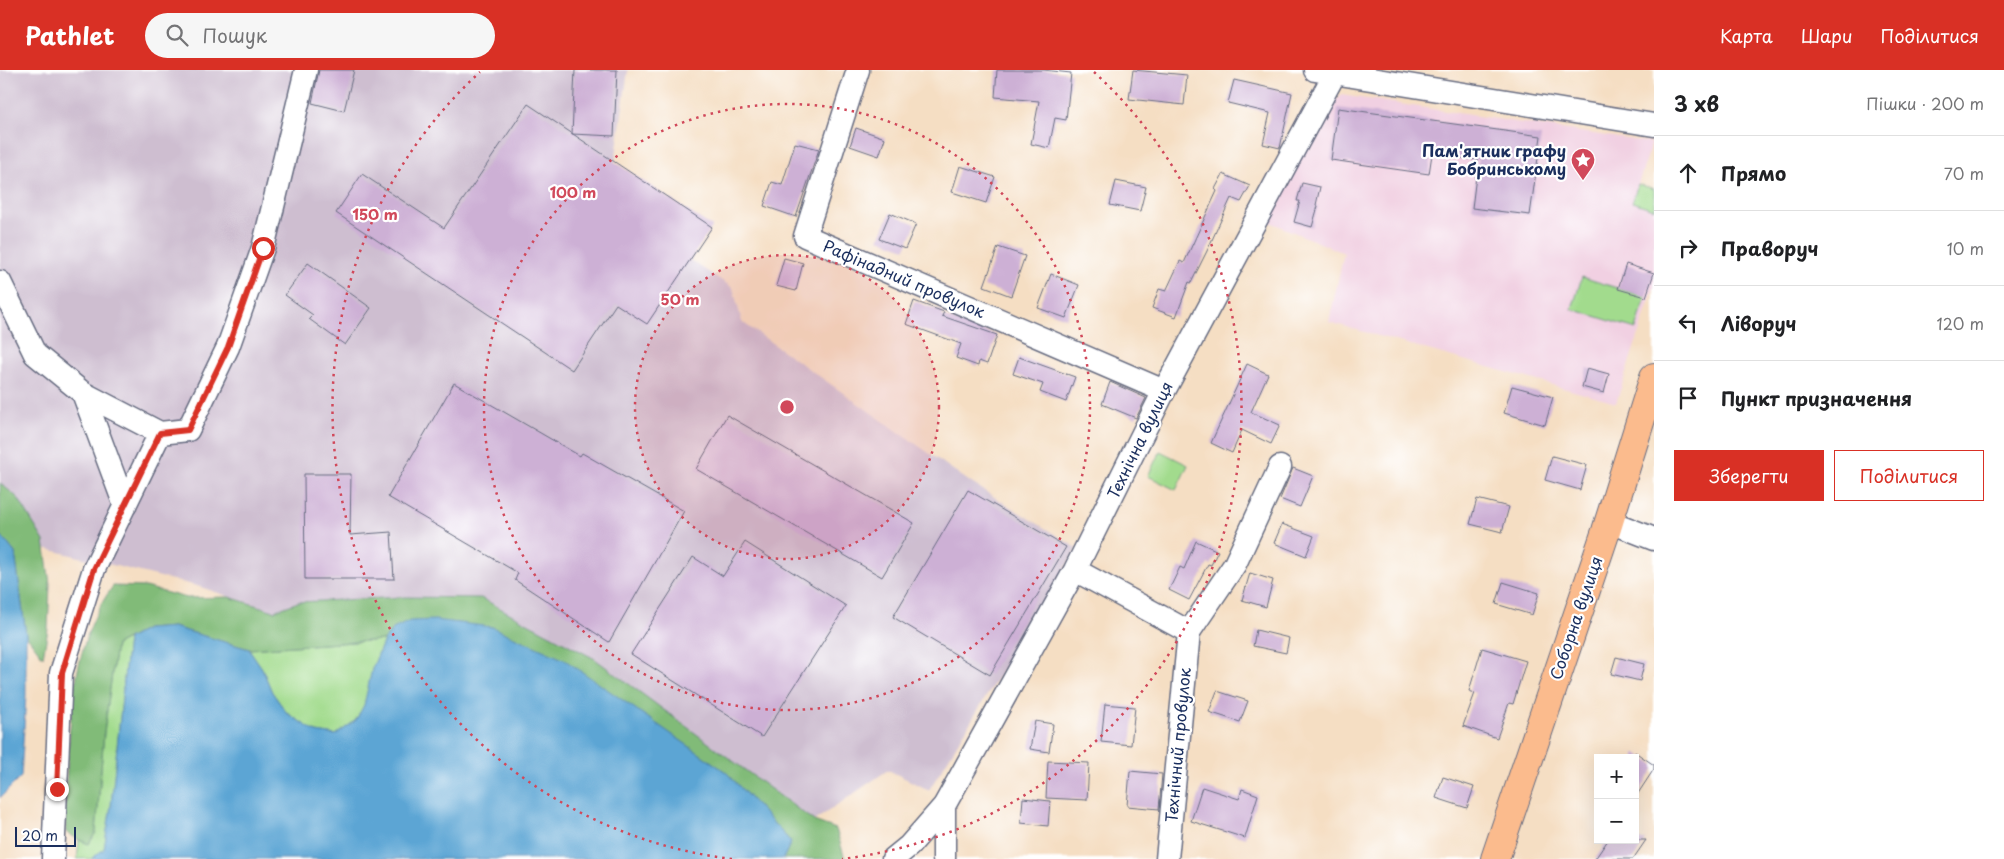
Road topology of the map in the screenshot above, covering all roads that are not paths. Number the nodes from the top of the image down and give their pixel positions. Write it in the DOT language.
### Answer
graph roads {
  1 [pos="306,70"];
  2 [pos="858,70"];
  3 [pos="1325,72"];
  4 [pos="1443,80"];
  5 [pos="1654,125"];
  6 [pos="0,282"];
  7 [pos="1654,377"];
  8 [pos="1164,391"];
  9 [pos="83,393"];
  10 [pos="160,433"];
  11 [pos="1280,468"];
  12 [pos="125,506"];
  13 [pos="1608,521"];
  14 [pos="1654,540"];
  15 [pos="1075,570"];
  16 [pos="1189,632"];
  17 [pos="944,806"];
  18 [pos="53,859"];
  19 [pos="893,859"];
  20 [pos="944,859"];
  21 [pos="1167,859"];
  22 [pos="1495,859"];
  1 -- 10 [label="street"];
  2 -- 8 [label="street, Рафінадний провулок"];
  3 -- 4 [label="street"];
  3 -- 8 [label="street, Технічна вулиця"];
  4 -- 5 [label="street"];
  6 -- 9 [label="street"];
  7 -- 13 [label="main road, Соборна вулиця"];
  8 -- 15 [label="street, Технічна вулиця"];
  9 -- 10 [label="street"];
  9 -- 12 [label="street"];
  10 -- 12 [label="street"];
  11 -- 16 [label="street, Технічний провулок"];
  12 -- 18 [label="street"];
  13 -- 14 [label="street"];
  13 -- 22 [label="main road, Соборна вулиця"];
  15 -- 16 [label="street"];
  15 -- 17 [label="street, Технічна вулиця"];
  16 -- 21 [label="street, Технічний провулок"];
  17 -- 19 [label="street, Технічна вулиця"];
  17 -- 20 [label="street, Технічна вулиця"];
}
